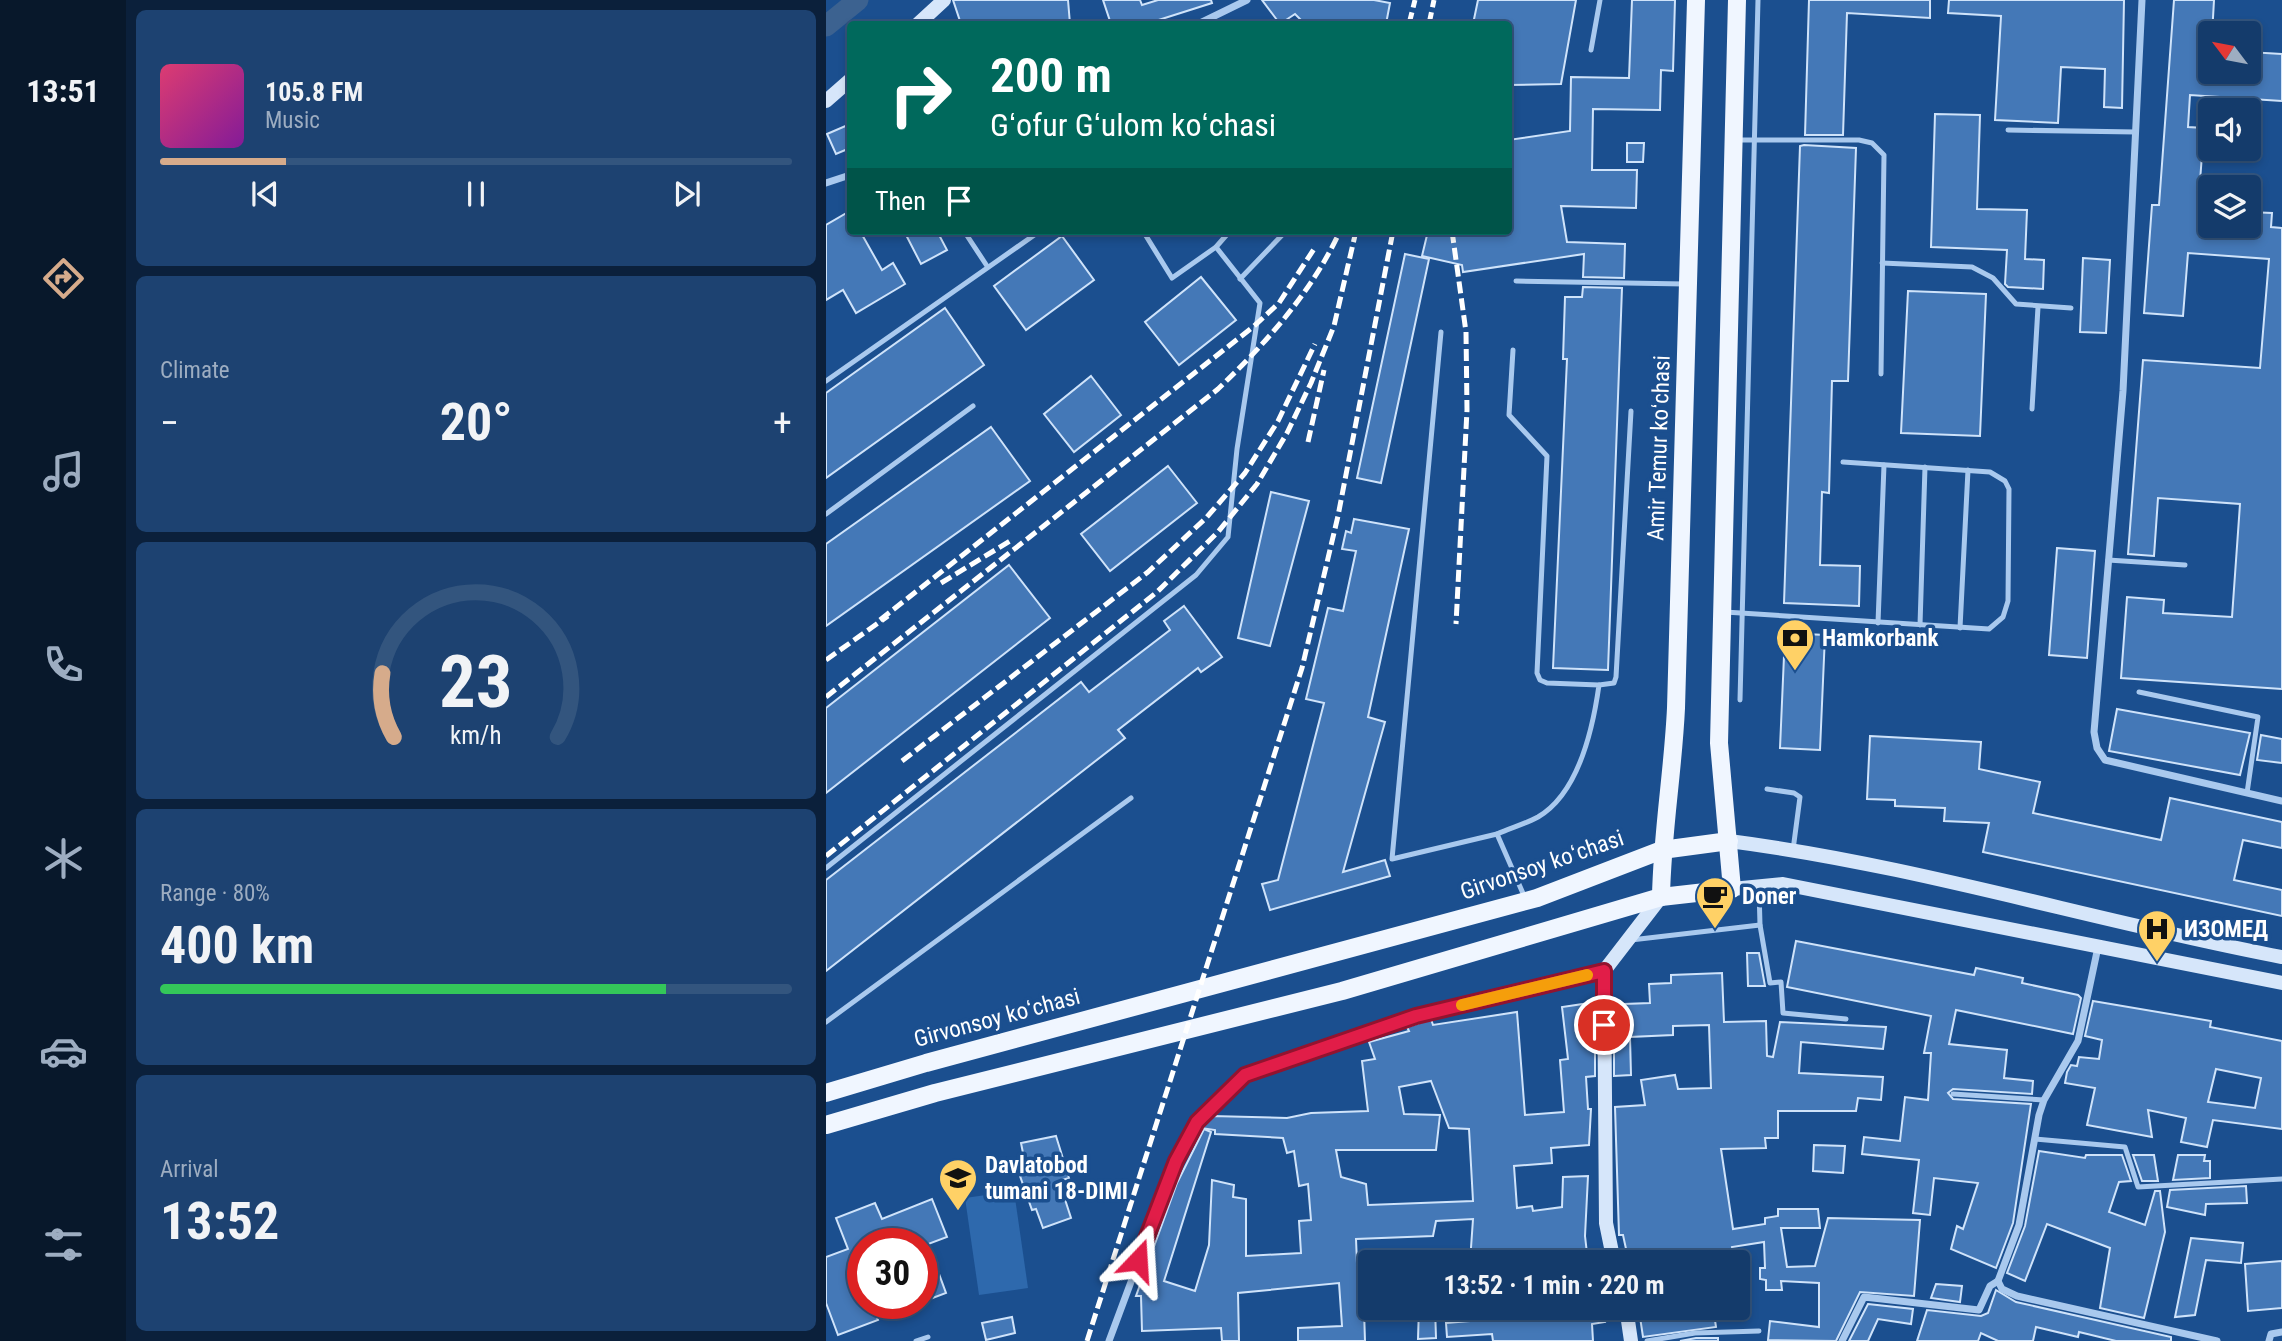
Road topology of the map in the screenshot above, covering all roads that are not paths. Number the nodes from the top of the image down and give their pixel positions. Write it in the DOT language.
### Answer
graph roads {
  1 [pos="944,0"];
  2 [pos="1247,0"];
  3 [pos="1600,0"];
  4 [pos="1696,0"];
  5 [pos="1737,0"];
  6 [pos="1758,0"];
  7 [pos="2142,0"];
  8 [pos="921,21"];
  9 [pos="1204,21"];
  10 [pos="1591,51"];
  11 [pos="847,83"];
  12 [pos="826,101"];
  13 [pos="2008,130"];
  14 [pos="2136,132"];
  15 [pos="1733,140"];
  16 [pos="1755,140"];
  17 [pos="847,176"];
  18 [pos="826,183"];
  19 [pos="967,235"];
  20 [pos="1034,235"];
  21 [pos="1145,235"];
  22 [pos="1226,235"];
  23 [pos="1282,235"];
  24 [pos="1216,247"];
  25 [pos="1882,263"];
  26 [pos="987,266"];
  27 [pos="1240,279"];
  28 [pos="1516,281"];
  29 [pos="1688,284"];
  30 [pos="2038,307"];
  31 [pos="2071,309"];
  32 [pos="1441,332"];
  33 [pos="1513,350"];
  34 [pos="1881,374"];
  35 [pos="826,381"];
  36 [pos="973,406"];
  37 [pos="2032,409"];
  38 [pos="1631,411"];
  39 [pos="1843,462"];
  40 [pos="1884,465"];
  41 [pos="1925,467"];
  42 [pos="1968,470"];
  43 [pos="826,514"];
  44 [pos="2108,560"];
  45 [pos="2185,565"];
  46 [pos="1722,612"];
  47 [pos="1744,614"];
  48 [pos="1878,623"];
  49 [pos="1920,625"];
  50 [pos="1960,628"];
  51 [pos="1599,685"];
  52 [pos="2139,692"];
  53 [pos="1740,700"];
  54 [pos="1767,789"];
  55 [pos="2247,793"];
  56 [pos="1131,798"];
  57 [pos="2282,801"];
  58 [pos="1497,834"];
  59 [pos="1728,841"];
  60 [pos="1661,850"];
  61 [pos="1793,850"];
  62 [pos="826,868"];
  63 [pos="1759,886"];
  64 [pos="1732,889"];
  65 [pos="1661,897"];
  66 [pos="1526,901"];
  67 [pos="1760,925"];
  68 [pos="1628,940"];
  69 [pos="2098,946"];
  70 [pos="2282,957"];
  71 [pos="1604,971"];
  72 [pos="2282,983"];
  73 [pos="1846,1019"];
  74 [pos="826,1022"];
  75 [pos="826,1093"];
  76 [pos="1953,1094"];
  77 [pos="2043,1100"];
  78 [pos="826,1125"];
  79 [pos="2035,1139"];
  80 [pos="2282,1179"];
  81 [pos="1611,1250"];
  82 [pos="1998,1281"];
  83 [pos="1628,1320"];
  84 [pos="1759,1331"];
  85 [pos="2282,1332"];
  86 [pos="929,1337"];
  87 [pos="916,1341"];
  88 [pos="1109,1341"];
  89 [pos="1631,1341"];
  90 [pos="1647,1341"];
  91 [pos="1842,1341"];
  92 [pos="2217,1341"];
  93 [pos="2269,1341"];
  1 -- 8 [label="main road"];
  2 -- 9 [label="street"];
  3 -- 10 [label="lane"];
  4 -- 29 [label="main road, Amir Temur koʻchasi"];
  5 -- 15 [label="main road"];
  6 -- 16 [label="lane"];
  7 -- 14 [label="street"];
  11 -- 12 [label="main road"];
  13 -- 14 [label="lane"];
  14 -- 44 [label="street"];
  15 -- 16 [label="lane"];
  15 -- 46 [label="main road"];
  16 -- 25 [label="lane"];
  16 -- 47 [label="lane"];
  17 -- 18 [label="street"];
  19 -- 26 [label="lane"];
  20 -- 26 [label="lane"];
  21 -- 24 [label="lane"];
  22 -- 24 [label="lane"];
  23 -- 27 [label="lane"];
  24 -- 27 [label="lane"];
  25 -- 30 [label="lane"];
  25 -- 34 [label="lane"];
  26 -- 35 [label="lane"];
  27 -- 62 [label="lane"];
  28 -- 29 [label="lane"];
  29 -- 60 [label="main road, Amir Temur koʻchasi"];
  30 -- 31 [label="lane"];
  30 -- 37 [label="lane"];
  32 -- 58 [label="lane"];
  33 -- 51 [label="lane"];
  36 -- 43 [label="lane"];
  38 -- 51 [label="lane"];
  39 -- 40 [label="lane"];
  40 -- 41 [label="lane"];
  40 -- 48 [label="lane"];
  41 -- 42 [label="lane"];
  41 -- 49 [label="lane"];
  42 -- 50 [label="lane"];
  42 -- 50 [label="lane"];
  44 -- 45 [label="lane"];
  44 -- 55 [label="street"];
  46 -- 47 [label="lane"];
  46 -- 59 [label="main road"];
  47 -- 48 [label="lane"];
  47 -- 53 [label="lane"];
  48 -- 49 [label="lane"];
  49 -- 50 [label="lane"];
  51 -- 58 [label="lane"];
  52 -- 55 [label="lane"];
  54 -- 61 [label="lane"];
  55 -- 57 [label="street"];
  56 -- 74 [label="lane"];
  58 -- 66 [label="lane"];
  59 -- 60 [label="main road, Girvonsoy koʻchasi"];
  59 -- 61 [label="main road, Girvonsoy koʻchasi"];
  59 -- 64 [label="main road"];
  60 -- 65 [label="main road, Amir Temur koʻchasi"];
  60 -- 66 [label="main road, Girvonsoy koʻchasi"];
  61 -- 70 [label="main road, Girvonsoy koʻchasi"];
  63 -- 64 [label="main road"];
  63 -- 67 [label="lane"];
  63 -- 69 [label="main road"];
  64 -- 65 [label="main road"];
  65 -- 68 [label="main road"];
  65 -- 78 [label="main road"];
  66 -- 75 [label="main road, Girvonsoy koʻchasi"];
  67 -- 68 [label="lane"];
  67 -- 73 [label="lane"];
  68 -- 71 [label="main road"];
  69 -- 72 [label="main road"];
  69 -- 77 [label="street"];
  71 -- 81 [label="main road"];
  71 -- 88 [label="street"];
  76 -- 77 [label="lane"];
  77 -- 79 [label="street"];
  79 -- 80 [label="lane"];
  79 -- 82 [label="street"];
  82 -- 91 [label="street"];
  82 -- 92 [label="street"];
  83 -- 89 [label="main road"];
  84 -- 90 [label="lane"];
  85 -- 93 [label="street"];
  86 -- 87 [label="lane"];
}
